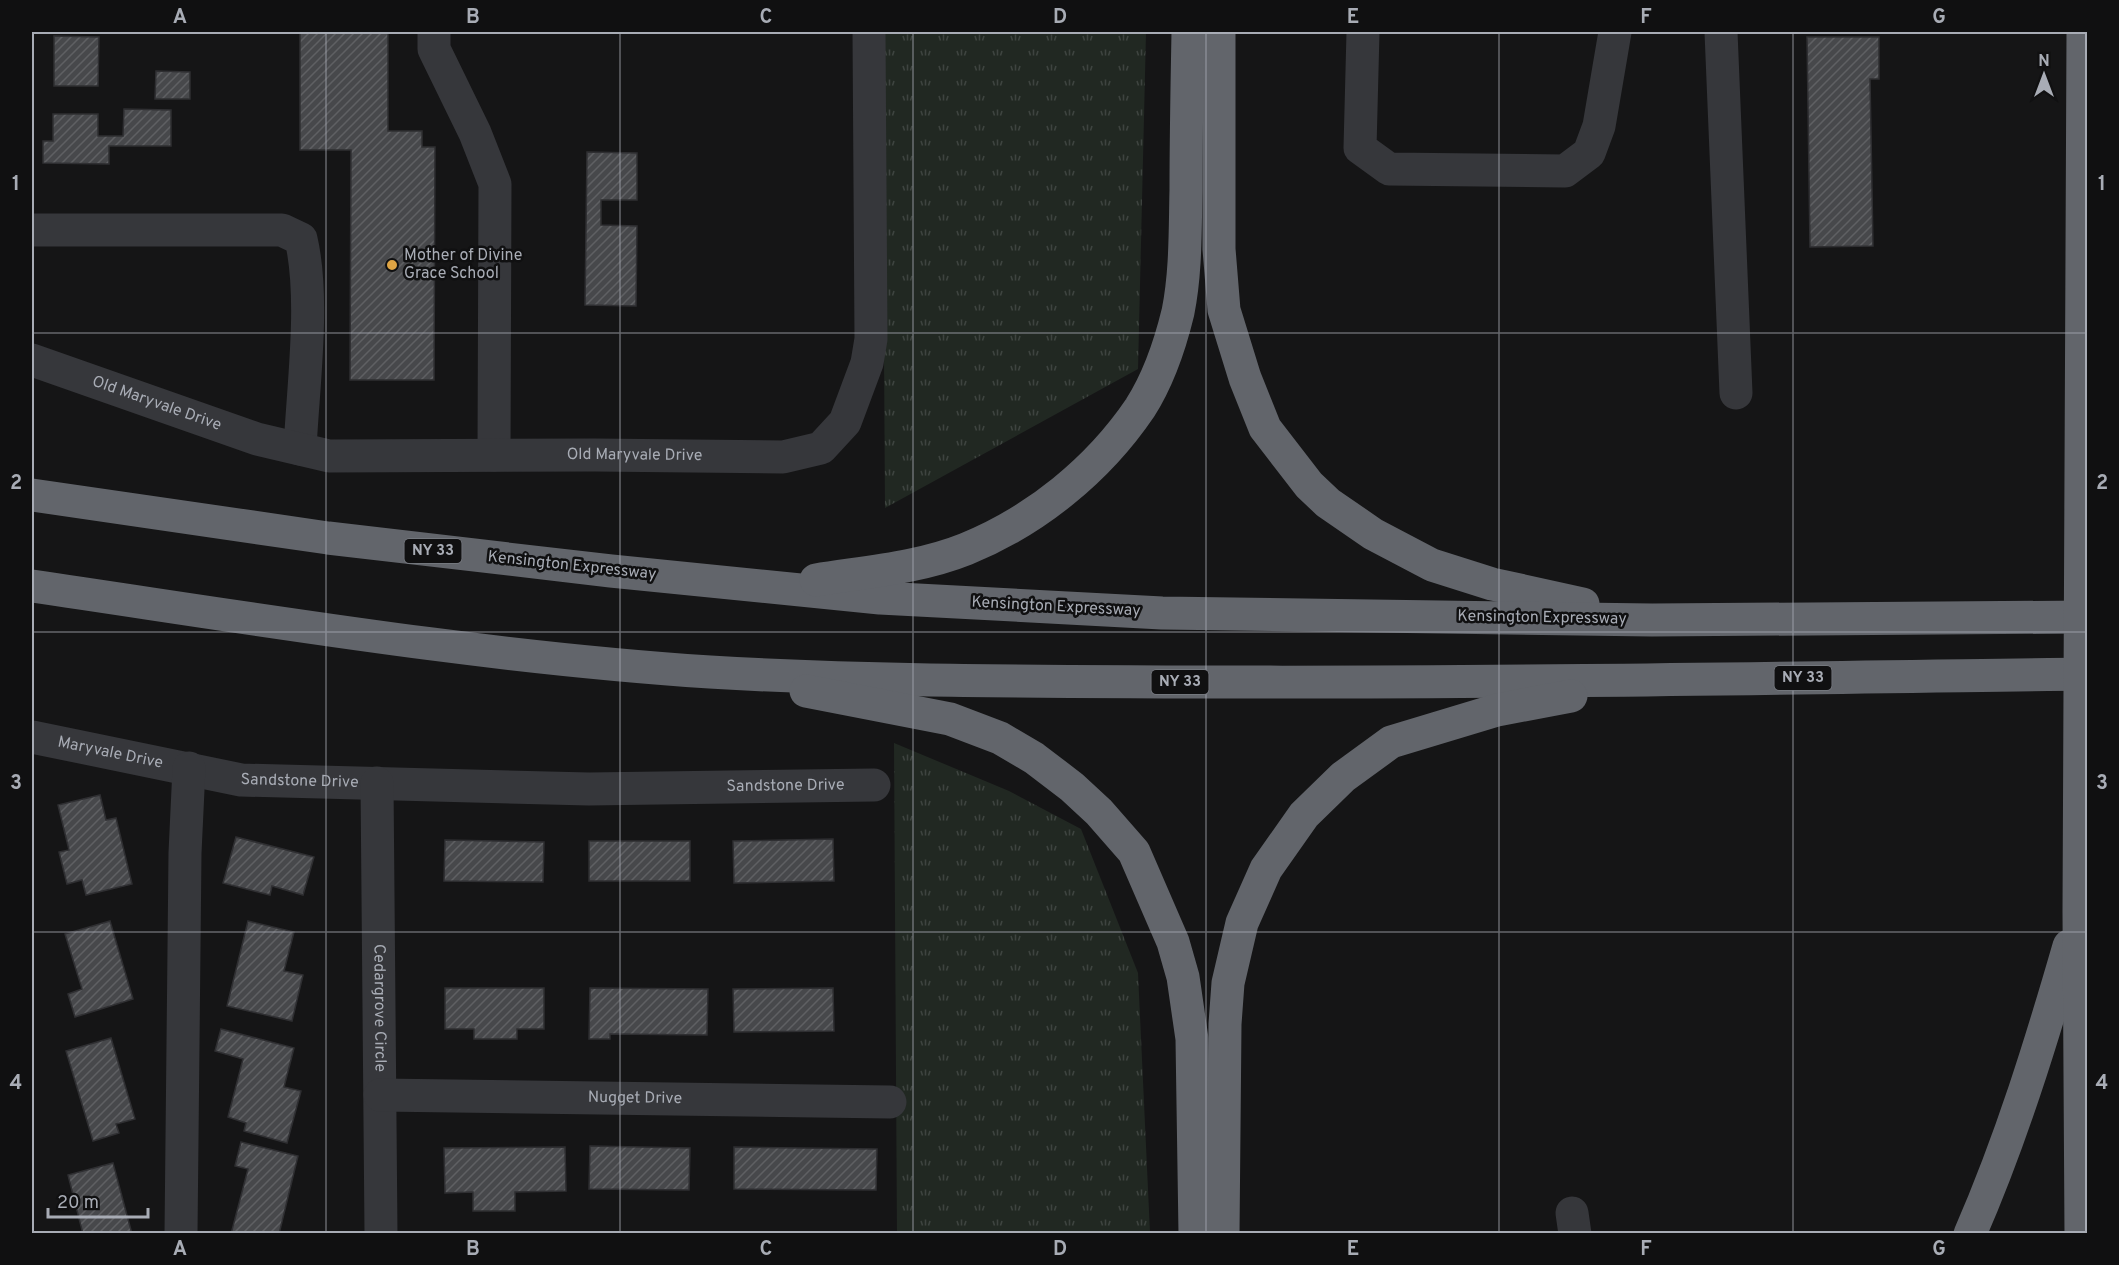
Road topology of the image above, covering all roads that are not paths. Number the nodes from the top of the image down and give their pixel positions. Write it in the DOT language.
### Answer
graph roads {
  1 [pos="434,32"];
  2 [pos="869,32"];
  3 [pos="1188,32"];
  4 [pos="1219,32"];
  5 [pos="1363,32"];
  6 [pos="1615,32"];
  7 [pos="1721,32"];
  8 [pos="2066,32"];
  9 [pos="2082,32"];
  10 [pos="2083,107"];
  11 [pos="32,230"];
  12 [pos="32,360"];
  13 [pos="1736,393"];
  14 [pos="300,449"];
  15 [pos="494,455"];
  16 [pos="32,495"];
  17 [pos="32,586"];
  18 [pos="769,587"];
  19 [pos="2088,617"];
  20 [pos="1652,620"];
  21 [pos="711,672"];
  22 [pos="2088,674"];
  23 [pos="1650,681"];
  24 [pos="32,737"];
  25 [pos="189,768"];
  26 [pos="377,783"];
  27 [pos="874,785"];
  28 [pos="2079,912"];
  29 [pos="380,1095"];
  30 [pos="890,1102"];
  31 [pos="181,1233"];
  32 [pos="381,1233"];
  33 [pos="1195,1233"];
  34 [pos="1223,1233"];
  35 [pos="1970,1233"];
  36 [pos="2082,1233"];
  1 -- 15 [label="street"];
  2 -- 15 [label="street, Old Maryvale Drive"];
  3 -- 18 [label="highway"];
  4 -- 20 [label="highway"];
  5 -- 6 [label="street"];
  7 -- 13 [label="street"];
  8 -- 10 [label="highway"];
  9 -- 10 [label="highway"];
  10 -- 28 [label="highway"];
  11 -- 14 [label="street"];
  12 -- 14 [label="street, Old Maryvale Drive"];
  14 -- 15 [label="street, Old Maryvale Drive"];
  16 -- 18 [label="highway, Kensington Expressway / NY 33"];
  17 -- 21 [label="highway, NY 33"];
  18 -- 20 [label="highway, Kensington Expressway / NY 33"];
  19 -- 20 [label="highway, Kensington Expressway / NY 33"];
  21 -- 23 [label="highway, NY 33"];
  21 -- 33 [label="highway"];
  22 -- 23 [label="highway, NY 33"];
  23 -- 34 [label="highway"];
  24 -- 25 [label="street, Maryvale Drive"];
  25 -- 26 [label="street, Sandstone Drive"];
  25 -- 31 [label="street"];
  26 -- 27 [label="street, Sandstone Drive"];
  26 -- 29 [label="street, Cedargrove Circle"];
  28 -- 35 [label="highway"];
  28 -- 36 [label="highway"];
  29 -- 30 [label="street, Nugget Drive"];
  29 -- 32 [label="street, Cedargrove Circle"];
}
